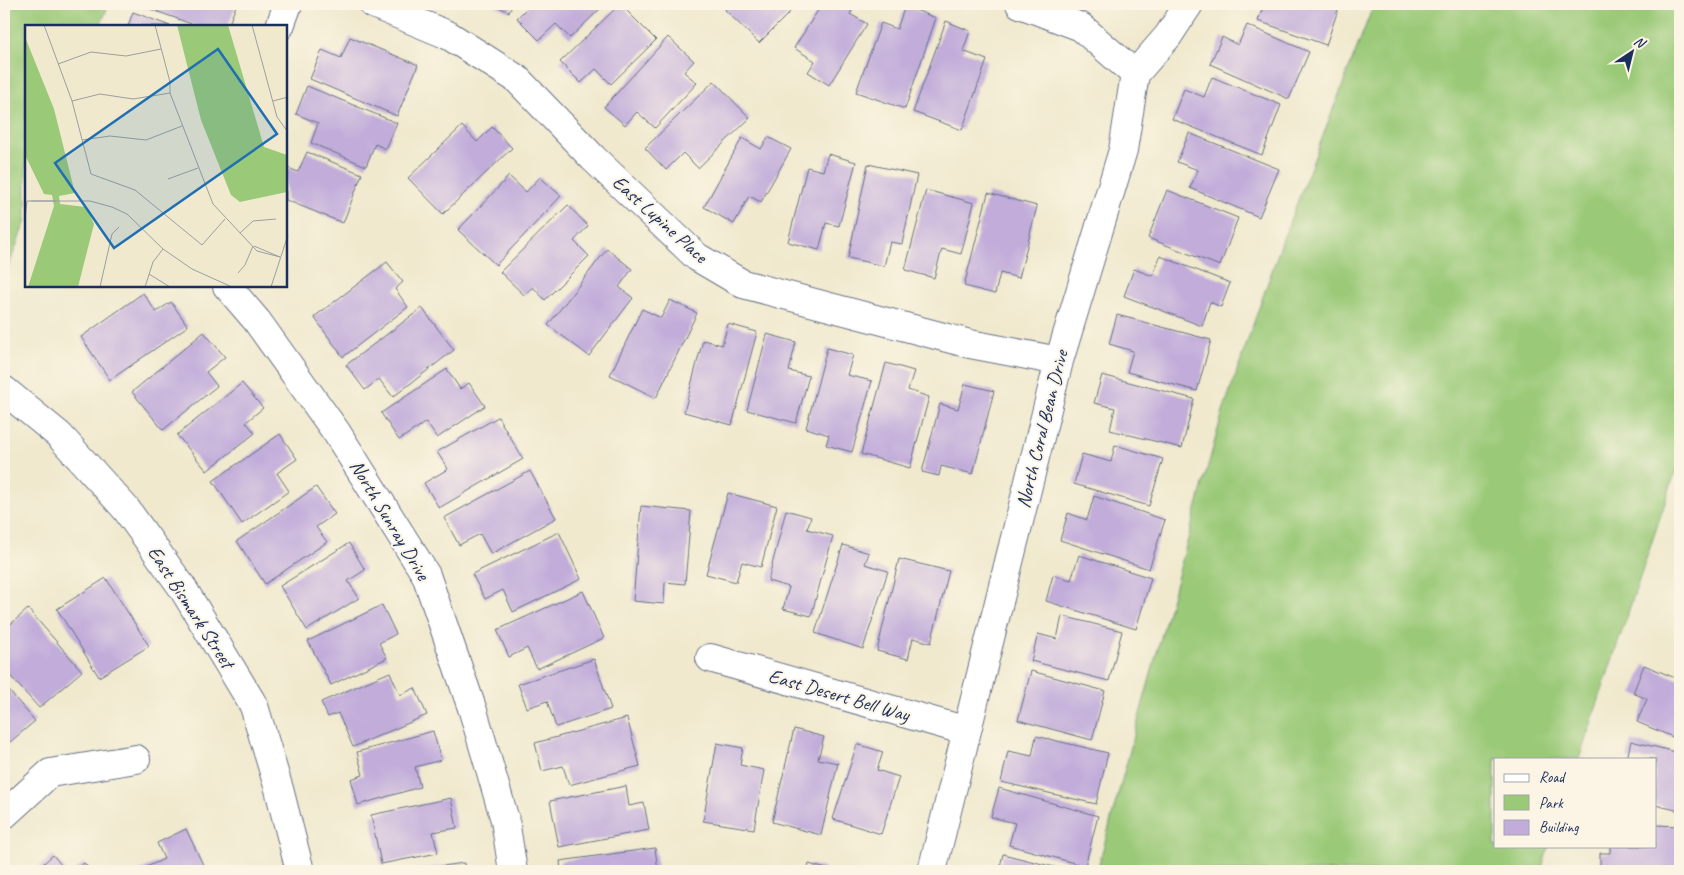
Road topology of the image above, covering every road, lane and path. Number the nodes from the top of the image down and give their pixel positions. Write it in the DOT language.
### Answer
graph roads {
  1 [pos="288,4"];
  2 [pos="373,4"];
  3 [pos="1020,4"];
  4 [pos="1189,4"];
  5 [pos="280,25"];
  6 [pos="1135,74"];
  7 [pos="230,288"];
  8 [pos="1059,361"];
  9 [pos="4,390"];
  10 [pos="710,658"];
  11 [pos="967,732"];
  12 [pos="136,759"];
  13 [pos="4,816"];
  14 [pos="300,871"];
  15 [pos="513,871"];
  16 [pos="932,871"];
  1 -- 5 [label="street"];
  2 -- 8 [label="street, East Lupine Place"];
  3 -- 6 [label="street"];
  4 -- 6 [label="street"];
  6 -- 8 [label="street, North Coral Bean Drive"];
  7 -- 15 [label="street, North Sunray Drive"];
  8 -- 11 [label="street, North Coral Bean Drive"];
  9 -- 14 [label="street, East Bismark Street"];
  10 -- 11 [label="street, East Desert Bell Way"];
  11 -- 16 [label="street, North Coral Bean Drive"];
  12 -- 13 [label="street"];
}
